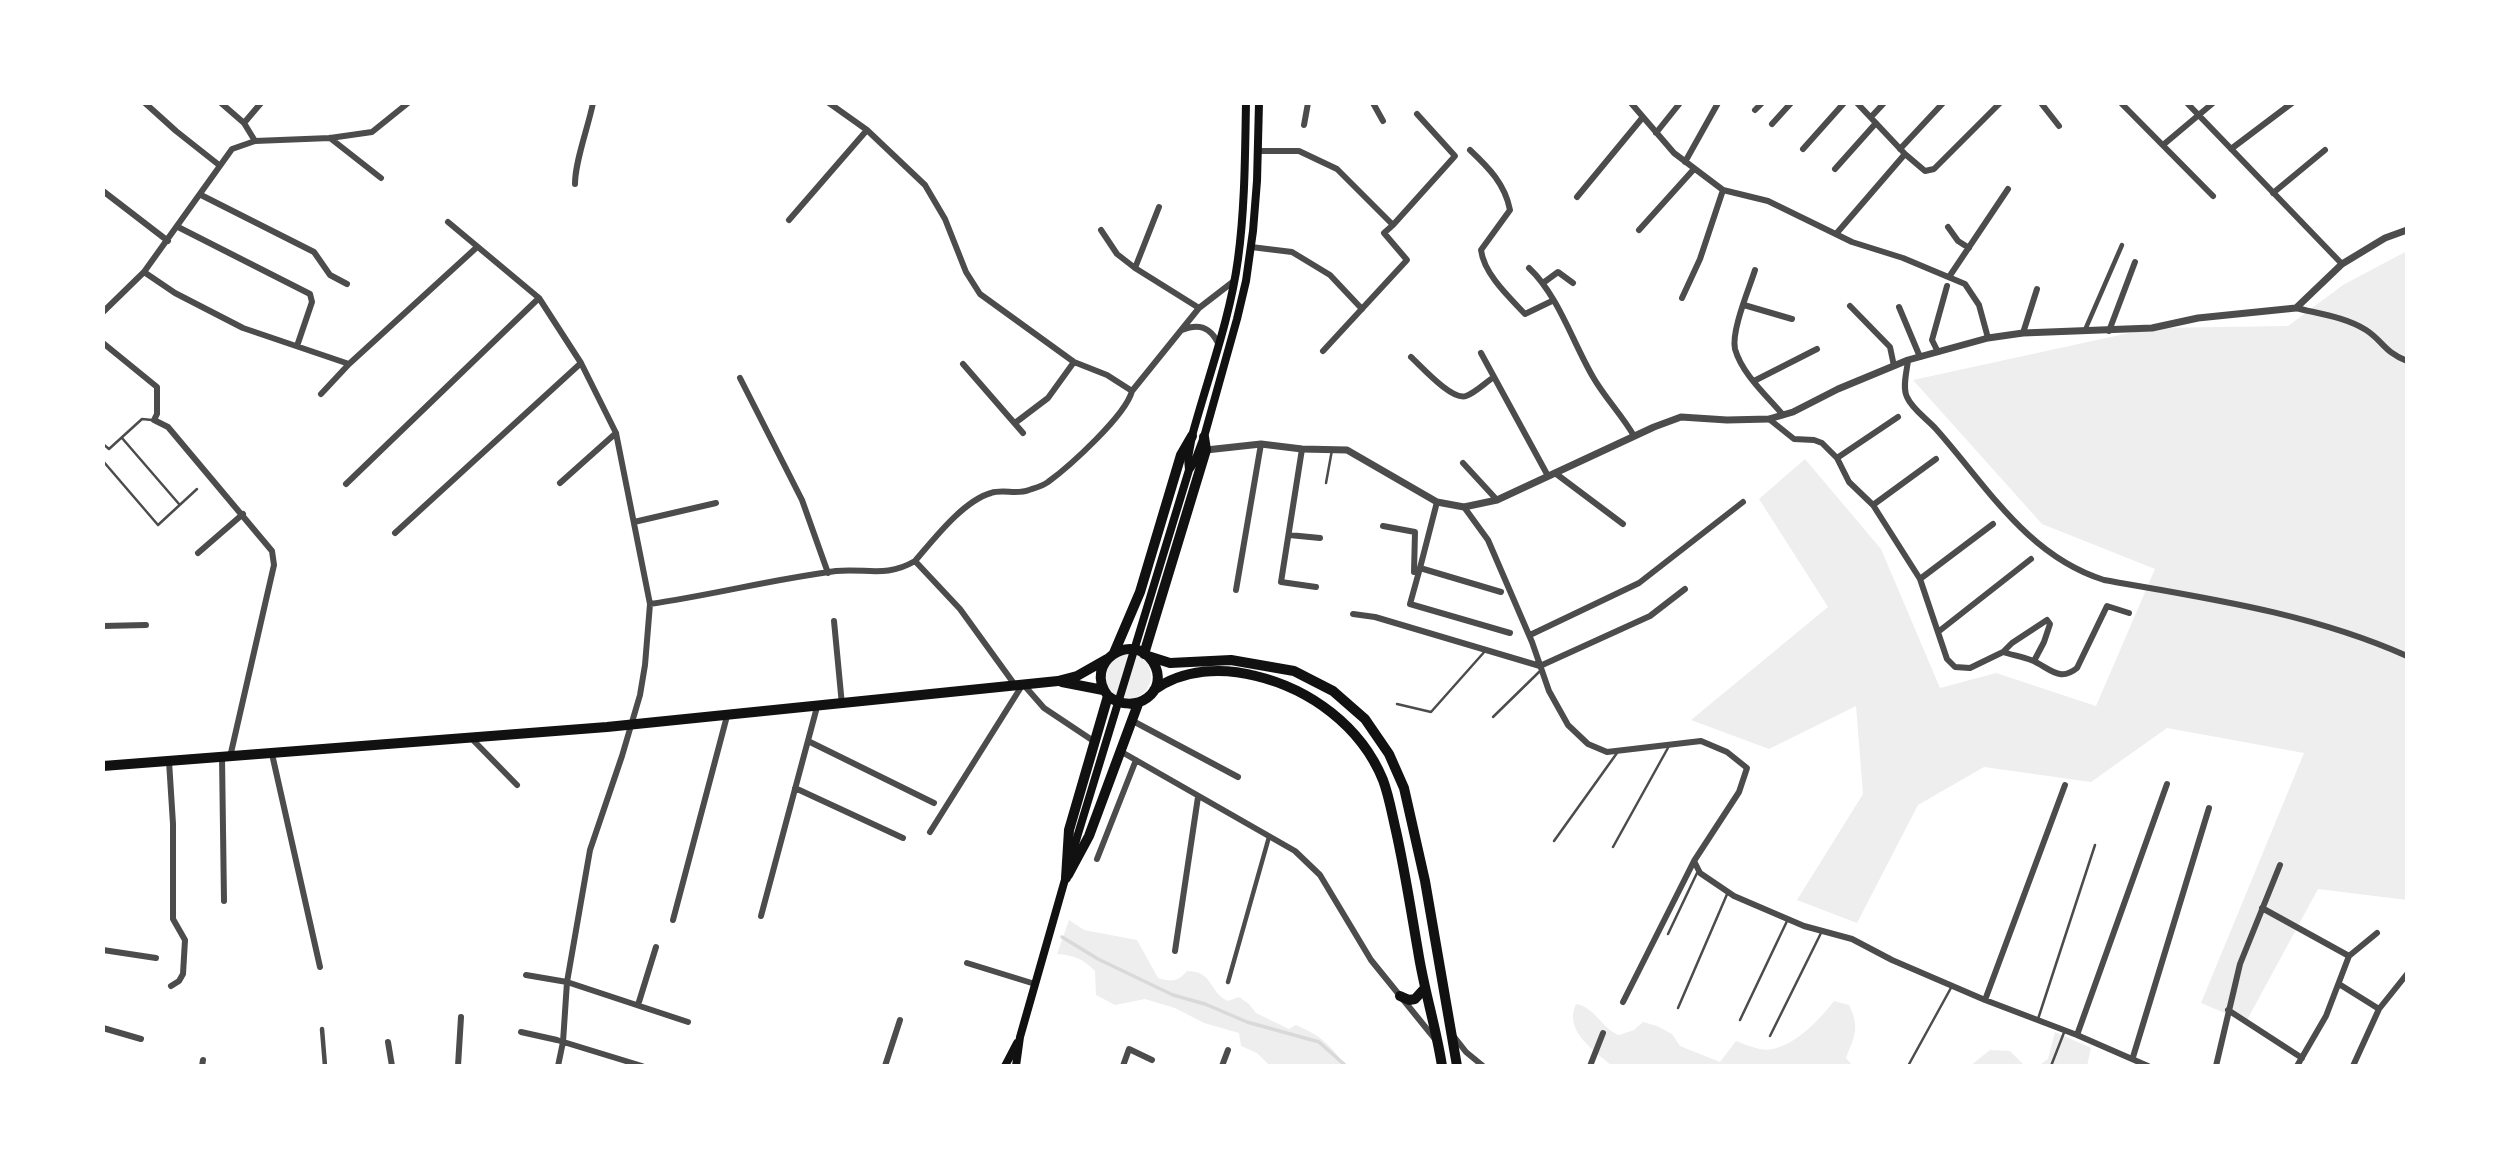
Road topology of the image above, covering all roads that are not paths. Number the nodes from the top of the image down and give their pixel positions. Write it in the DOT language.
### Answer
graph roads {
  1 [pos="145,103"];
  2 [pos="221,103"];
  3 [pos="261,103"];
  4 [pos="408,103"];
  5 [pos="593,103"];
  6 [pos="829,103"];
  7 [pos="1246,103"];
  8 [pos="1259,103"];
  9 [pos="1308,103"];
  10 [pos="1373,103"];
  11 [pos="1631,103"];
  12 [pos="1680,103"];
  13 [pos="1718,103"];
  14 [pos="1762,103"];
  15 [pos="1791,103"];
  16 [pos="1844,103"];
  17 [pos="1857,103"];
  18 [pos="1884,103"];
  19 [pos="1943,103"];
  20 [pos="2000,103"];
  21 [pos="2041,103"];
  22 [pos="2121,103"];
  23 [pos="2188,103"];
  24 [pos="2213,103"];
  25 [pos="2292,103"];
  26 [pos="1755,110"];
  27 [pos="1417,114"];
  28 [pos="2199,116"];
  29 [pos="1643,117"];
  30 [pos="1871,117"];
  31 [pos="1383,121"];
  32 [pos="244,123"];
  33 [pos="1876,123"];
  34 [pos="1772,124"];
  35 [pos="1304,125"];
  36 [pos="2059,126"];
  37 [pos="867,130"];
  38 [pos="1656,133"];
  39 [pos="330,138"];
  40 [pos="255,141"];
  41 [pos="2162,145"];
  42 [pos="1803,149"];
  43 [pos="2231,149"];
  44 [pos="1258,150"];
  45 [pos="1470,150"];
  46 [pos="2325,150"];
  47 [pos="1902,152"];
  48 [pos="1685,162"];
  49 [pos="219,165"];
  50 [pos="1694,169"];
  51 [pos="1835,169"];
  52 [pos="381,178"];
  53 [pos="575,184"];
  54 [pos="2008,189"];
  55 [pos="1723,190"];
  56 [pos="103,191"];
  57 [pos="2273,193"];
  58 [pos="201,195"];
  59 [pos="2213,196"];
  60 [pos="1577,197"];
  61 [pos="1159,207"];
  62 [pos="789,220"];
  63 [pos="448,222"];
  64 [pos="1393,225"];
  65 [pos="178,227"];
  66 [pos="1948,227"];
  67 [pos="1101,230"];
  68 [pos="1639,230"];
  69 [pos="2407,230"];
  70 [pos="1836,234"];
  71 [pos="168,241"];
  72 [pos="2122,245"];
  73 [pos="476,247"];
  74 [pos="1251,247"];
  75 [pos="1969,247"];
  76 [pos="2135,262"];
  77 [pos="2342,264"];
  78 [pos="1135,268"];
  79 [pos="1529,268"];
  80 [pos="1755,270"];
  81 [pos="144,272"];
  82 [pos="1949,276"];
  83 [pos="1234,281"];
  84 [pos="1543,283"];
  85 [pos="1573,283"];
  86 [pos="347,284"];
  87 [pos="1947,286"];
  88 [pos="2037,289"];
  89 [pos="538,298"];
  90 [pos="1682,298"];
  91 [pos="1552,301"];
  92 [pos="1745,305"];
  93 [pos="1850,306"];
  94 [pos="1899,307"];
  95 [pos="1199,308"];
  96 [pos="2296,308"];
  97 [pos="1362,309"];
  98 [pos="103,313"];
  99 [pos="1792,319"];
  100 [pos="1180,330"];
  101 [pos="2085,331"];
  102 [pos="2109,331"];
  103 [pos="2023,334"];
  104 [pos="1988,338"];
  105 [pos="1218,343"];
  106 [pos="103,344"];
  107 [pos="297,346"];
  108 [pos="1817,349"];
  109 [pos="1323,351"];
  110 [pos="1938,352"];
  111 [pos="1481,354"];
  112 [pos="1411,357"];
  113 [pos="1920,357"];
  114 [pos="1908,360"];
  115 [pos="2407,361"];
  116 [pos="1074,362"];
  117 [pos="582,363"];
  118 [pos="349,364"];
  119 [pos="963,364"];
  120 [pos="1894,366"];
  121 [pos="1494,377"];
  122 [pos="740,378"];
  123 [pos="1754,381"];
  124 [pos="1132,391"];
  125 [pos="321,394"];
  126 [pos="1783,415"];
  127 [pos="1898,416"];
  128 [pos="1769,419"];
  129 [pos="155,420"];
  130 [pos="1015,423"];
  131 [pos="616,433"];
  132 [pos="1024,433"];
  133 [pos="1192,436"];
  134 [pos="1634,436"];
  135 [pos="1204,437"];
  136 [pos="122,438"];
  137 [pos="103,444"];
  138 [pos="1261,444"];
  139 [pos="108,449"];
  140 [pos="1302,449"];
  141 [pos="1206,450"];
  142 [pos="1332,450"];
  143 [pos="103,455"];
  144 [pos="1837,458"];
  145 [pos="1936,459"];
  146 [pos="103,461"];
  147 [pos="1463,463"];
  148 [pos="1188,472"];
  149 [pos="1552,474"];
  150 [pos="560,483"];
  151 [pos="1326,483"];
  152 [pos="346,484"];
  153 [pos="197,489"];
  154 [pos="1497,500"];
  155 [pos="1437,502"];
  156 [pos="1743,502"];
  157 [pos="716,503"];
  158 [pos="180,504"];
  159 [pos="1873,505"];
  160 [pos="1464,507"];
  161 [pos="243,514"];
  162 [pos="634,522"];
  163 [pos="1623,524"];
  164 [pos="1993,524"];
  165 [pos="1383,526"];
  166 [pos="395,533"];
  167 [pos="1289,535"];
  168 [pos="1320,538"];
  169 [pos="198,553"];
  170 [pos="2031,559"];
  171 [pos="915,561"];
  172 [pos="1417,570"];
  173 [pos="828,573"];
  174 [pos="1920,579"];
  175 [pos="1316,587"];
  176 [pos="1685,589"];
  177 [pos="1236,590"];
  178 [pos="1501,592"];
  179 [pos="650,604"];
  180 [pos="2129,613"];
  181 [pos="1353,614"];
  182 [pos="834,621"];
  183 [pos="146,625"];
  184 [pos="103,626"];
  185 [pos="1938,632"];
  186 [pos="1510,633"];
  187 [pos="1530,635"];
  188 [pos="1486,650"];
  189 [pos="2003,652"];
  190 [pos="1146,655"];
  191 [pos="1110,656"];
  192 [pos="2407,656"];
  193 [pos="2034,661"];
  194 [pos="1541,668"];
  195 [pos="1058,681"];
  196 [pos="1019,685"];
  197 [pos="1154,690"];
  198 [pos="1106,693"];
  199 [pos="1138,704"];
  200 [pos="1397,704"];
  201 [pos="842,705"];
  202 [pos="817,707"];
  203 [pos="727,716"];
  204 [pos="1493,718"];
  205 [pos="1131,720"];
  206 [pos="632,725"];
  207 [pos="472,739"];
  208 [pos="808,741"];
  209 [pos="1095,742"];
  210 [pos="1671,743"];
  211 [pos="1121,751"];
  212 [pos="1619,751"];
  213 [pos="272,754"];
  214 [pos="226,757"];
  215 [pos="1136,760"];
  216 [pos="169,761"];
  217 [pos="103,766"];
  218 [pos="1238,777"];
  219 [pos="2167,784"];
  220 [pos="517,785"];
  221 [pos="2065,785"];
  222 [pos="795,788"];
  223 [pos="1198,797"];
  224 [pos="934,803"];
  225 [pos="2209,808"];
  226 [pos="929,832"];
  227 [pos="1269,837"];
  228 [pos="903,838"];
  229 [pos="1554,841"];
  230 [pos="2095,845"];
  231 [pos="1613,846"];
  232 [pos="1097,859"];
  233 [pos="1694,861"];
  234 [pos="2280,865"];
  235 [pos="1698,870"];
  236 [pos="1066,878"];
  237 [pos="1728,892"];
  238 [pos="224,901"];
  239 [pos="2262,908"];
  240 [pos="761,916"];
  241 [pos="1788,919"];
  242 [pos="673,920"];
  243 [pos="1822,931"];
  244 [pos="2377,933"];
  245 [pos="1668,934"];
  246 [pos="656,947"];
  247 [pos="103,950"];
  248 [pos="1175,951"];
  249 [pos="2349,956"];
  250 [pos="156,958"];
  251 [pos="967,963"];
  252 [pos="320,967"];
  253 [pos="2407,974"];
  254 [pos="526,975"];
  255 [pos="567,982"];
  256 [pos="1228,982"];
  257 [pos="1035,984"];
  258 [pos="2339,984"];
  259 [pos="171,986"];
  260 [pos="1952,986"];
  261 [pos="1424,989"];
  262 [pos="1400,996"];
  263 [pos="1985,1000"];
  264 [pos="1623,1002"];
  265 [pos="638,1005"];
  266 [pos="1678,1007"];
  267 [pos="2379,1009"];
  268 [pos="2228,1010"];
  269 [pos="461,1017"];
  270 [pos="2038,1019"];
  271 [pos="900,1020"];
  272 [pos="1740,1020"];
  273 [pos="688,1022"];
  274 [pos="103,1028"];
  275 [pos="322,1029"];
  276 [pos="2065,1030"];
  277 [pos="521,1032"];
  278 [pos="1452,1033"];
  279 [pos="1604,1033"];
  280 [pos="2077,1035"];
  281 [pos="1770,1036"];
  282 [pos="1020,1037"];
  283 [pos="141,1039"];
  284 [pos="387,1042"];
  285 [pos="563,1042"];
  286 [pos="1438,1043"];
  287 [pos="1228,1050"];
  288 [pos="2302,1058"];
  289 [pos="1152,1060"];
  290 [pos="2134,1061"];
  291 [pos="325,1066"];
  292 [pos="392,1066"];
  293 [pos="458,1066"];
  294 [pos="558,1066"];
  295 [pos="642,1066"];
  296 [pos="885,1066"];
  297 [pos="1005,1066"];
  298 [pos="1016,1066"];
  299 [pos="1123,1066"];
  300 [pos="1222,1066"];
  301 [pos="1442,1066"];
  302 [pos="1457,1066"];
  303 [pos="1483,1066"];
  304 [pos="1590,1066"];
  305 [pos="1908,1066"];
  306 [pos="2051,1066"];
  307 [pos="2148,1066"];
  308 [pos="2216,1066"];
  309 [pos="2297,1066"];
  310 [pos="2353,1066"];
  1 -- 49 [label="street"];
  2 -- 32 [label="street"];
  3 -- 32 [label="street"];
  4 -- 39 [label="street"];
  5 -- 53 [label="street"];
  6 -- 37 [label="street"];
  7 -- 83 [label="main road"];
  8 -- 44 [label="main road"];
  9 -- 35 [label="street"];
  10 -- 31 [label="street"];
  11 -- 29 [label="street"];
  12 -- 38 [label="street"];
  13 -- 48 [label="street"];
  14 -- 26 [label="street"];
  15 -- 34 [label="street"];
  16 -- 42 [label="street"];
  17 -- 30 [label="street"];
  18 -- 30 [label="street"];
  19 -- 47 [label="street"];
  20 -- 47 [label="street"];
  21 -- 36 [label="street"];
  22 -- 41 [label="street"];
  23 -- 28 [label="street"];
  24 -- 28 [label="street"];
  25 -- 43 [label="street"];
  27 -- 64 [label="street"];
  28 -- 41 [label="street"];
  28 -- 43 [label="street"];
  29 -- 38 [label="street"];
  29 -- 60 [label="street"];
  30 -- 33 [label="street"];
  32 -- 40 [label="street"];
  33 -- 47 [label="street"];
  33 -- 51 [label="street"];
  37 -- 62 [label="street"];
  37 -- 116 [label="street"];
  38 -- 48 [label="street"];
  39 -- 40 [label="street"];
  39 -- 52 [label="street"];
  40 -- 49 [label="street"];
  41 -- 59 [label="street"];
  43 -- 57 [label="street"];
  44 -- 64 [label="street"];
  44 -- 74 [label="main road"];
  45 -- 91 [label="street"];
  46 -- 57 [label="street"];
  47 -- 70 [label="street"];
  48 -- 50 [label="street"];
  49 -- 58 [label="street"];
  50 -- 55 [label="street"];
  50 -- 68 [label="street"];
  54 -- 75 [label="street"];
  55 -- 70 [label="street"];
  55 -- 90 [label="street"];
  56 -- 71 [label="street"];
  57 -- 77 [label="street"];
  58 -- 65 [label="street"];
  58 -- 86 [label="street"];
  61 -- 78 [label="street"];
  63 -- 73 [label="street"];
  64 -- 97 [label="street"];
  65 -- 71 [label="street"];
  65 -- 107 [label="street"];
  66 -- 75 [label="street"];
  67 -- 78 [label="street"];
  69 -- 77 [label="street"];
  70 -- 82 [label="street"];
  71 -- 81 [label="street"];
  72 -- 101 [label="street"];
  73 -- 89 [label="street"];
  73 -- 118 [label="street"];
  74 -- 97 [label="street"];
  74 -- 135 [label="main road"];
  75 -- 82 [label="street"];
  76 -- 102 [label="street"];
  77 -- 96 [label="street"];
  78 -- 95 [label="street"];
  79 -- 84 [label="street"];
  80 -- 92 [label="street"];
  81 -- 98 [label="street"];
  81 -- 107 [label="street"];
  82 -- 104 [label="street"];
  83 -- 95 [label="street"];
  83 -- 105 [label="main road"];
  84 -- 85 [label="street"];
  84 -- 91 [label="street"];
  87 -- 110 [label="street"];
  88 -- 103 [label="street"];
  89 -- 117 [label="street"];
  89 -- 152 [label="street"];
  91 -- 134 [label="street"];
  92 -- 99 [label="street"];
  92 -- 123 [label="street"];
  93 -- 120 [label="street"];
  94 -- 113 [label="street"];
  95 -- 100 [label="street"];
  96 -- 102 [label="street"];
  96 -- 115 [label="street"];
  97 -- 109 [label="street"];
  100 -- 105 [label="street"];
  100 -- 124 [label="street"];
  101 -- 102 [label="street"];
  101 -- 103 [label="street"];
  103 -- 104 [label="street"];
  104 -- 110 [label="street"];
  105 -- 133 [label="main road"];
  106 -- 129 [label="street"];
  107 -- 118 [label="street"];
  108 -- 123 [label="street"];
  110 -- 113 [label="street"];
  111 -- 121 [label="street"];
  112 -- 121 [label="street"];
  113 -- 114 [label="street"];
  114 -- 120 [label="street"];
  114 -- 192 [label="street"];
  116 -- 124 [label="street"];
  116 -- 130 [label="street"];
  117 -- 131 [label="street"];
  117 -- 166 [label="street"];
  118 -- 125 [label="street"];
  119 -- 130 [label="street"];
  120 -- 126 [label="street"];
  121 -- 149 [label="street"];
  122 -- 173 [label="street"];
  123 -- 126 [label="street"];
  124 -- 171 [label="street"];
  126 -- 128 [label="street"];
  127 -- 144 [label="street"];
  128 -- 134 [label="street"];
  128 -- 144 [label="street"];
  129 -- 136 [label="lane"];
  129 -- 161 [label="street"];
  130 -- 132 [label="street"];
  131 -- 150 [label="street"];
  131 -- 162 [label="street"];
  133 -- 148 [label="main road"];
  133 -- 191 [label="main road"];
  134 -- 149 [label="street"];
  135 -- 141 [label="main road"];
  135 -- 148 [label="main road"];
  136 -- 139 [label="lane"];
  136 -- 158 [label="lane"];
  137 -- 139 [label="lane"];
  138 -- 140 [label="street"];
  138 -- 141 [label="street"];
  138 -- 177 [label="street"];
  139 -- 143 [label="lane"];
  140 -- 142 [label="street"];
  140 -- 167 [label="street"];
  141 -- 190 [label="main road"];
  142 -- 151 [label="lane"];
  142 -- 155 [label="street"];
  144 -- 159 [label="street"];
  145 -- 159 [label="street"];
  146 -- 158 [label="lane"];
  147 -- 154 [label="street"];
  148 -- 236 [label="main road"];
  149 -- 154 [label="street"];
  149 -- 163 [label="street"];
  153 -- 158 [label="lane"];
  154 -- 160 [label="street"];
  155 -- 160 [label="street"];
  155 -- 172 [label="street"];
  156 -- 187 [label="street"];
  157 -- 162 [label="street"];
  159 -- 174 [label="street"];
  160 -- 187 [label="street"];
  161 -- 169 [label="street"];
  161 -- 214 [label="street"];
  162 -- 179 [label="street"];
  164 -- 174 [label="street"];
  165 -- 172 [label="street"];
  167 -- 168 [label="street"];
  167 -- 175 [label="street"];
  170 -- 185 [label="street"];
  171 -- 173 [label="street"];
  171 -- 196 [label="street"];
  172 -- 178 [label="street"];
  172 -- 186 [label="street"];
  173 -- 179 [label="street"];
  174 -- 185 [label="street"];
  176 -- 194 [label="street"];
  179 -- 206 [label="street"];
  180 -- 193 [label="street"];
  181 -- 188 [label="street"];
  182 -- 201 [label="street"];
  183 -- 184 [label="street"];
  185 -- 189 [label="street"];
  187 -- 194 [label="street"];
  188 -- 194 [label="street"];
  188 -- 200 [label="lane"];
  189 -- 193 [label="street"];
  189 -- 193 [label="street"];
  190 -- 191 [label="main road"];
  190 -- 197 [label="main road"];
  190 -- 278 [label="main road"];
  191 -- 195 [label="main road"];
  191 -- 198 [label="main road"];
  194 -- 204 [label="lane"];
  194 -- 212 [label="street"];
  195 -- 196 [label="main road"];
  195 -- 198 [label="main road"];
  196 -- 201 [label="main road"];
  196 -- 209 [label="street"];
  196 -- 226 [label="street"];
  197 -- 199 [label="main road"];
  197 -- 261 [label="main road"];
  198 -- 199 [label="main road"];
  198 -- 209 [label="main road"];
  199 -- 205 [label="main road"];
  201 -- 202 [label="main road"];
  202 -- 203 [label="main road"];
  202 -- 208 [label="street"];
  203 -- 206 [label="main road"];
  203 -- 242 [label="street"];
  205 -- 211 [label="main road"];
  205 -- 218 [label="street"];
  206 -- 207 [label="main road"];
  206 -- 255 [label="street"];
  207 -- 213 [label="main road"];
  207 -- 220 [label="street"];
  208 -- 222 [label="street"];
  208 -- 224 [label="street"];
  209 -- 236 [label="main road"];
  210 -- 212 [label="street"];
  210 -- 231 [label="lane"];
  210 -- 233 [label="street"];
  211 -- 215 [label="street"];
  211 -- 236 [label="main road"];
  212 -- 229 [label="lane"];
  213 -- 214 [label="main road"];
  213 -- 252 [label="street"];
  214 -- 216 [label="main road"];
  214 -- 238 [label="street"];
  215 -- 223 [label="street"];
  215 -- 232 [label="street"];
  216 -- 217 [label="main road"];
  216 -- 259 [label="street"];
  219 -- 280 [label="street"];
  221 -- 263 [label="street"];
  222 -- 228 [label="street"];
  222 -- 240 [label="street"];
  223 -- 227 [label="street"];
  223 -- 248 [label="street"];
  225 -- 290 [label="street"];
  227 -- 256 [label="street"];
  227 -- 262 [label="street"];
  230 -- 270 [label="lane"];
  233 -- 235 [label="street"];
  233 -- 264 [label="street"];
  234 -- 239 [label="street"];
  235 -- 237 [label="street"];
  235 -- 245 [label="lane"];
  236 -- 257 [label="main road"];
  237 -- 241 [label="street"];
  237 -- 266 [label="lane"];
  239 -- 249 [label="street"];
  239 -- 268 [label="street"];
  241 -- 243 [label="street"];
  241 -- 272 [label="lane"];
  243 -- 260 [label="street"];
  243 -- 281 [label="lane"];
  244 -- 249 [label="street"];
  246 -- 265 [label="street"];
  247 -- 250 [label="street"];
  249 -- 258 [label="street"];
  251 -- 257 [label="street"];
  253 -- 267 [label="street"];
  254 -- 255 [label="street"];
  255 -- 265 [label="street"];
  255 -- 285 [label="street"];
  257 -- 282 [label="main road"];
  258 -- 267 [label="street"];
  258 -- 288 [label="street"];
  260 -- 263 [label="street"];
  260 -- 305 [label="lane"];
  261 -- 262 [label="main road"];
  261 -- 286 [label="main road"];
  262 -- 286 [label="street"];
  263 -- 270 [label="street"];
  265 -- 273 [label="street"];
  267 -- 310 [label="street"];
  268 -- 288 [label="street"];
  268 -- 308 [label="street"];
  269 -- 293 [label="street"];
  270 -- 276 [label="street"];
  271 -- 296 [label="street"];
  274 -- 283 [label="street"];
  275 -- 291 [label="street"];
  276 -- 280 [label="street"];
  276 -- 306 [label="lane"];
  277 -- 285 [label="street"];
  278 -- 302 [label="main road"];
  278 -- 303 [label="street"];
  279 -- 304 [label="street"];
  280 -- 290 [label="street"];
  282 -- 297 [label="main road"];
  282 -- 298 [label="main road"];
  284 -- 292 [label="street"];
  285 -- 294 [label="street"];
  285 -- 295 [label="street"];
  286 -- 301 [label="main road"];
  287 -- 300 [label="street"];
  288 -- 309 [label="street"];
  289 -- 299 [label="street"];
  290 -- 307 [label="street"];
}
